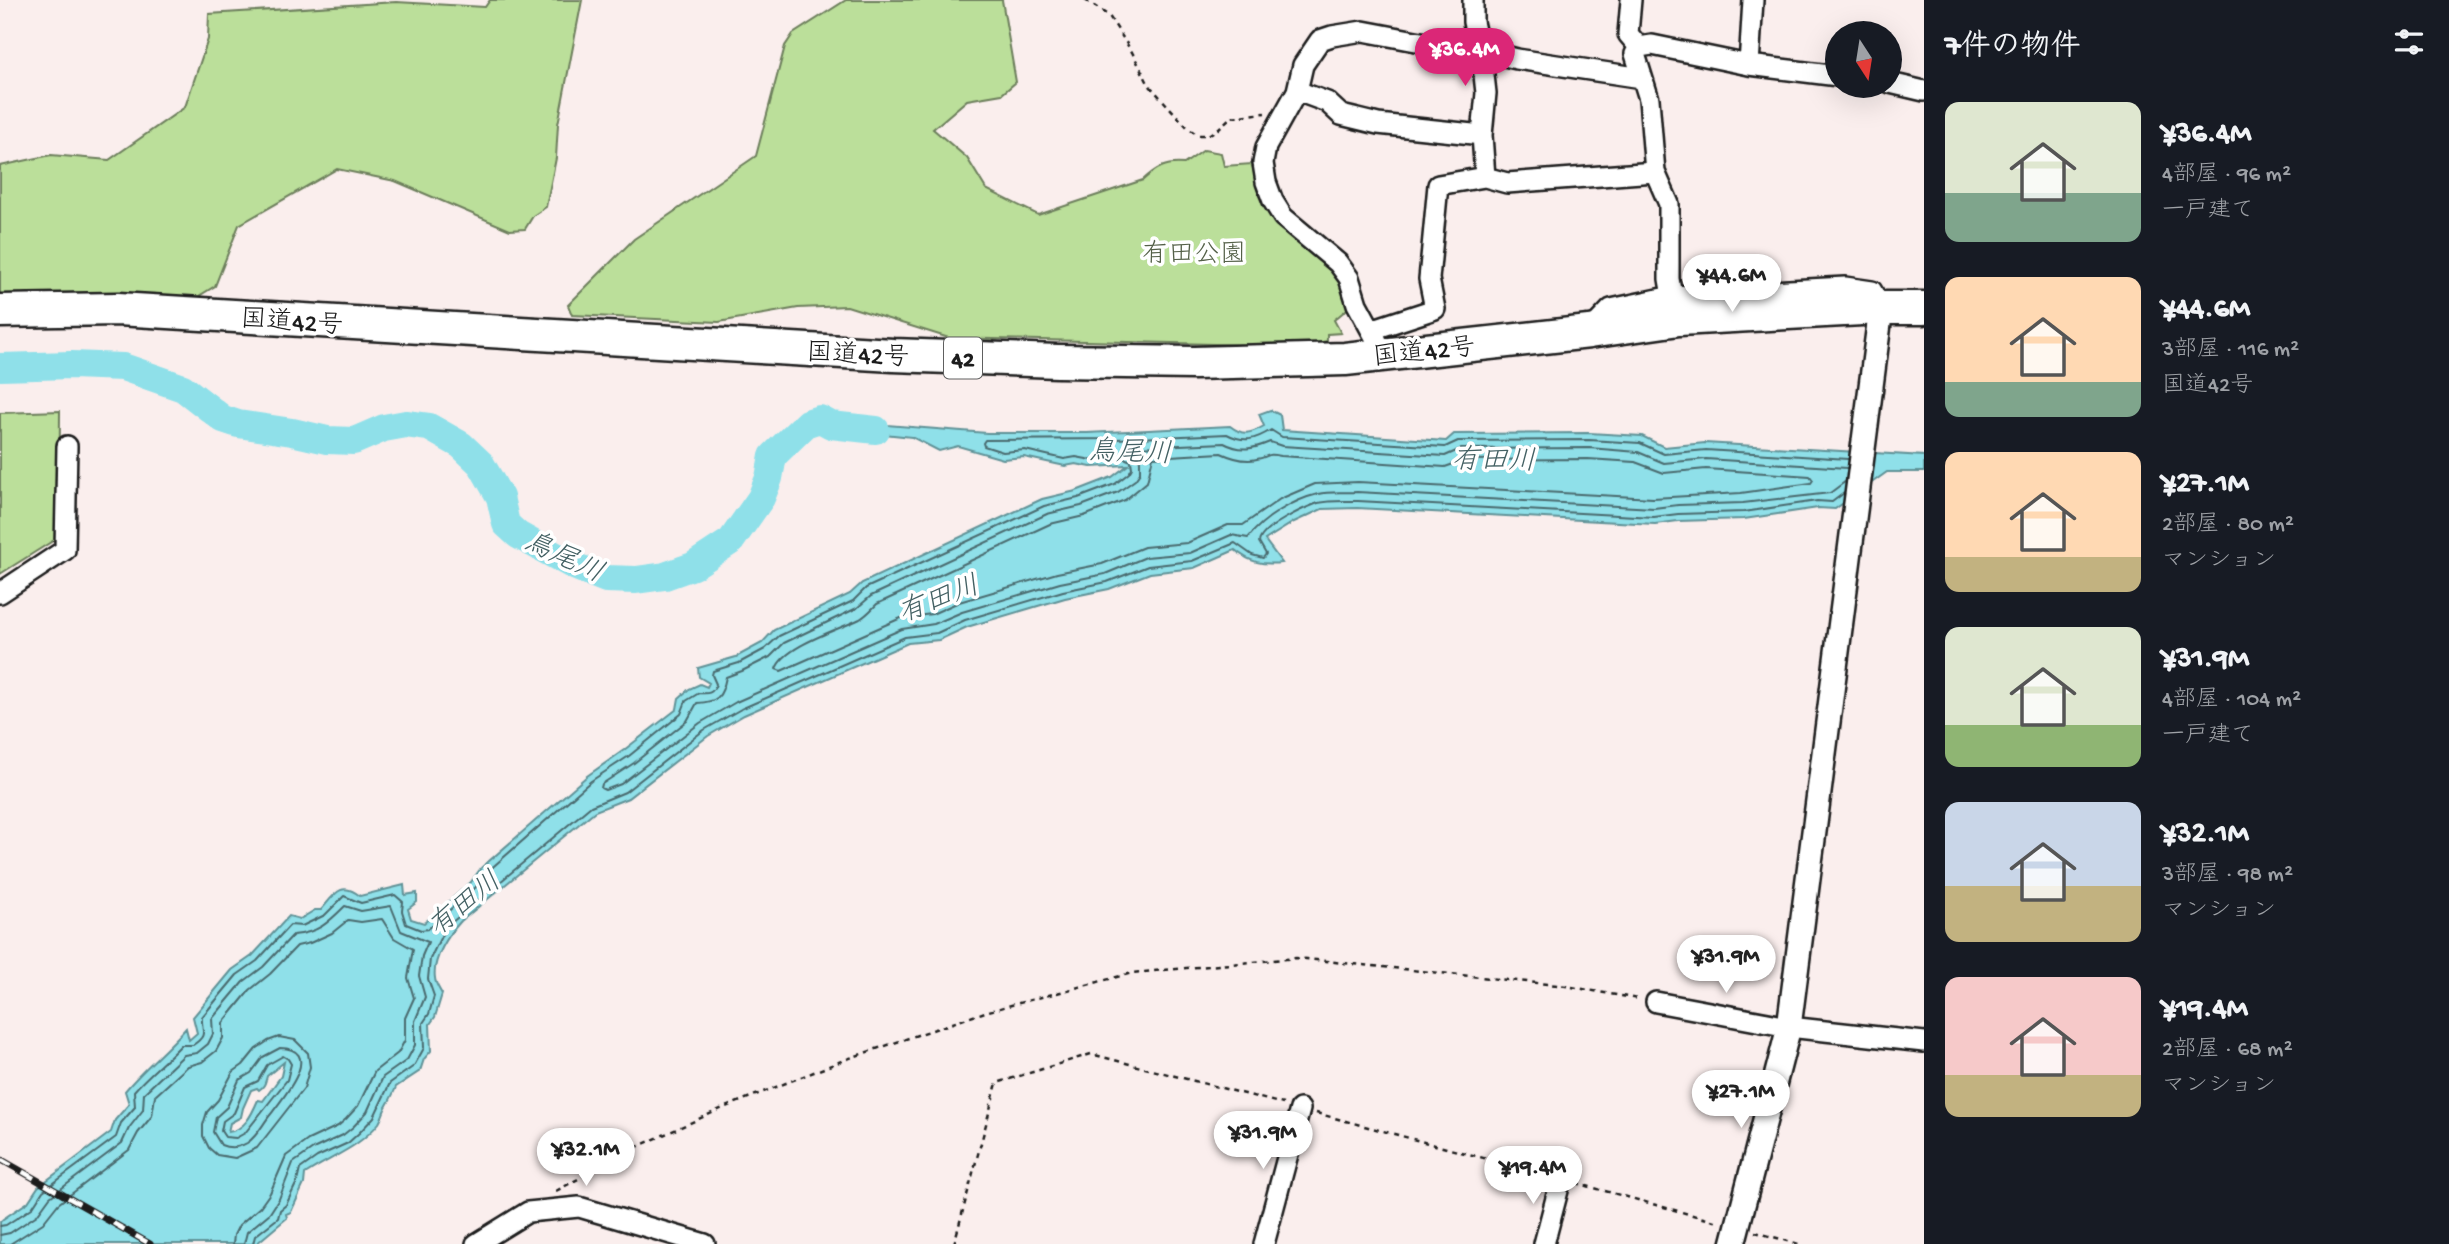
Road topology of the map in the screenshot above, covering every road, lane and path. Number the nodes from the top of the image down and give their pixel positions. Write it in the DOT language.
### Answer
graph roads {
  1 [pos="1085,0"];
  2 [pos="1473,0"];
  3 [pos="1631,0"];
  4 [pos="1753,0"];
  5 [pos="1639,47"];
  6 [pos="1477,49"];
  7 [pos="1749,65"];
  8 [pos="1825,74"];
  9 [pos="1642,78"];
  10 [pos="1902,86"];
  11 [pos="1297,91"];
  12 [pos="1924,91"];
  13 [pos="1286,113"];
  14 [pos="1482,135"];
  15 [pos="1655,172"];
  16 [pos="1485,177"];
  17 [pos="1672,296"];
  18 [pos="1881,308"];
  19 [pos="1924,308"];
  20 [pos="0,311"];
  21 [pos="1589,332"];
  22 [pos="1378,342"];
  23 [pos="66,446"];
  24 [pos="0,593"];
  25 [pos="1656,1002"];
  26 [pos="1788,1027"];
  27 [pos="1924,1042"];
  28 [pos="1300,1108"];
  29 [pos="1560,1179"];
  30 [pos="528,1212"];
  31 [pos="1736,1236"];
  32 [pos="476,1244"];
  33 [pos="705,1244"];
  34 [pos="954,1244"];
  35 [pos="1264,1244"];
  36 [pos="1544,1244"];
  37 [pos="1799,1244"];
  1 -- 13 [label="path"];
  2 -- 6 [label="street"];
  3 -- 5 [label="street"];
  4 -- 7 [label="street"];
  5 -- 7 [label="street"];
  5 -- 9 [label="street"];
  6 -- 9 [label="street"];
  6 -- 11 [label="street"];
  6 -- 14 [label="street"];
  7 -- 8 [label="street"];
  9 -- 15 [label="street"];
  10 -- 12 [label="street"];
  11 -- 13 [label="street"];
  11 -- 14 [label="street"];
  13 -- 22 [label="street"];
  14 -- 16 [label="street"];
  15 -- 16 [label="street"];
  15 -- 17 [label="street"];
  16 -- 22 [label="street"];
  17 -- 18 [label="street"];
  17 -- 21 [label="street"];
  18 -- 19 [label="highway, 国道42号 / 42"];
  18 -- 21 [label="highway, 国道42号 / 42"];
  18 -- 26 [label="street"];
  20 -- 22 [label="highway, 国道42号 / 42"];
  21 -- 22 [label="highway, 国道42号 / 42"];
  23 -- 24 [label="street"];
  25 -- 26 [label="street"];
  25 -- 30 [label="path"];
  26 -- 27 [label="street"];
  26 -- 31 [label="street"];
  28 -- 29 [label="path"];
  28 -- 34 [label="path"];
  28 -- 35 [label="street"];
  29 -- 31 [label="path"];
  29 -- 36 [label="street"];
  30 -- 32 [label="street"];
  30 -- 33 [label="street"];
  31 -- 37 [label="path"];
}
